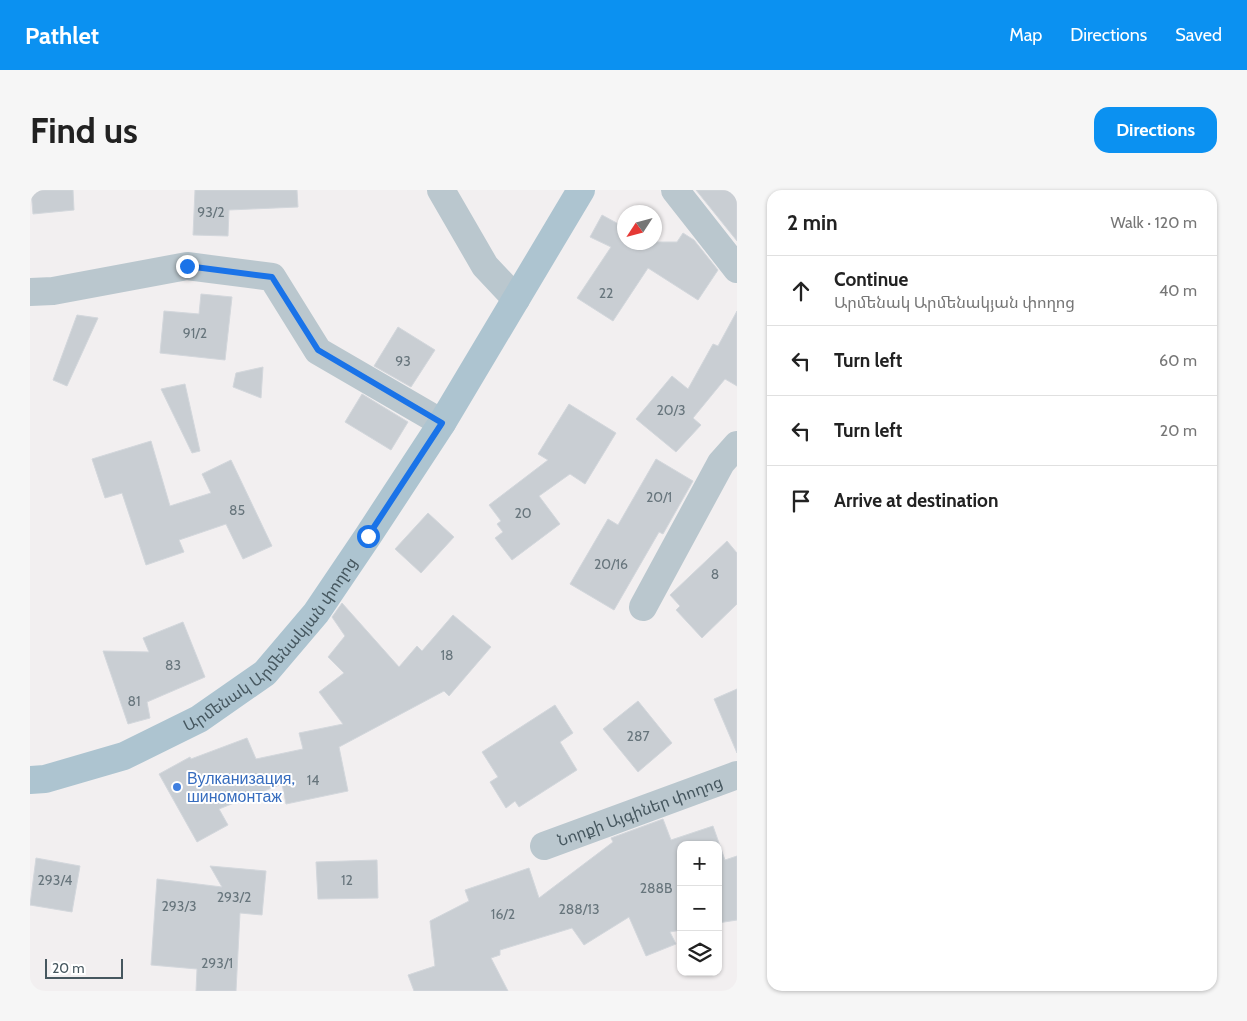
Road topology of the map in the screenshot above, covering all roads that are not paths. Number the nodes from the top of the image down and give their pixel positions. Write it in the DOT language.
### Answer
graph roads {
  1 [pos="441,190"];
  2 [pos="581,190"];
  3 [pos="675,190"];
  4 [pos="737,269"];
  5 [pos="30,292"];
  6 [pos="516,299"];
  7 [pos="442,423"];
  8 [pos="737,445"];
  9 [pos="643,607"];
  10 [pos="737,775"];
  11 [pos="30,780"];
  12 [pos="544,846"];
  1 -- 6 [label="street"];
  2 -- 6 [label="main road, Արմենակ Արմենակյան փողոց"];
  3 -- 4 [label="street"];
  5 -- 7 [label="street"];
  6 -- 7 [label="main road, Արմենակ Արմենակյան փողոց"];
  7 -- 11 [label="main road, Արմենակ Արմենակյան փողոց"];
  8 -- 9 [label="street"];
  10 -- 12 [label="street, Նորքի Այգիներ փողոց"];
}
